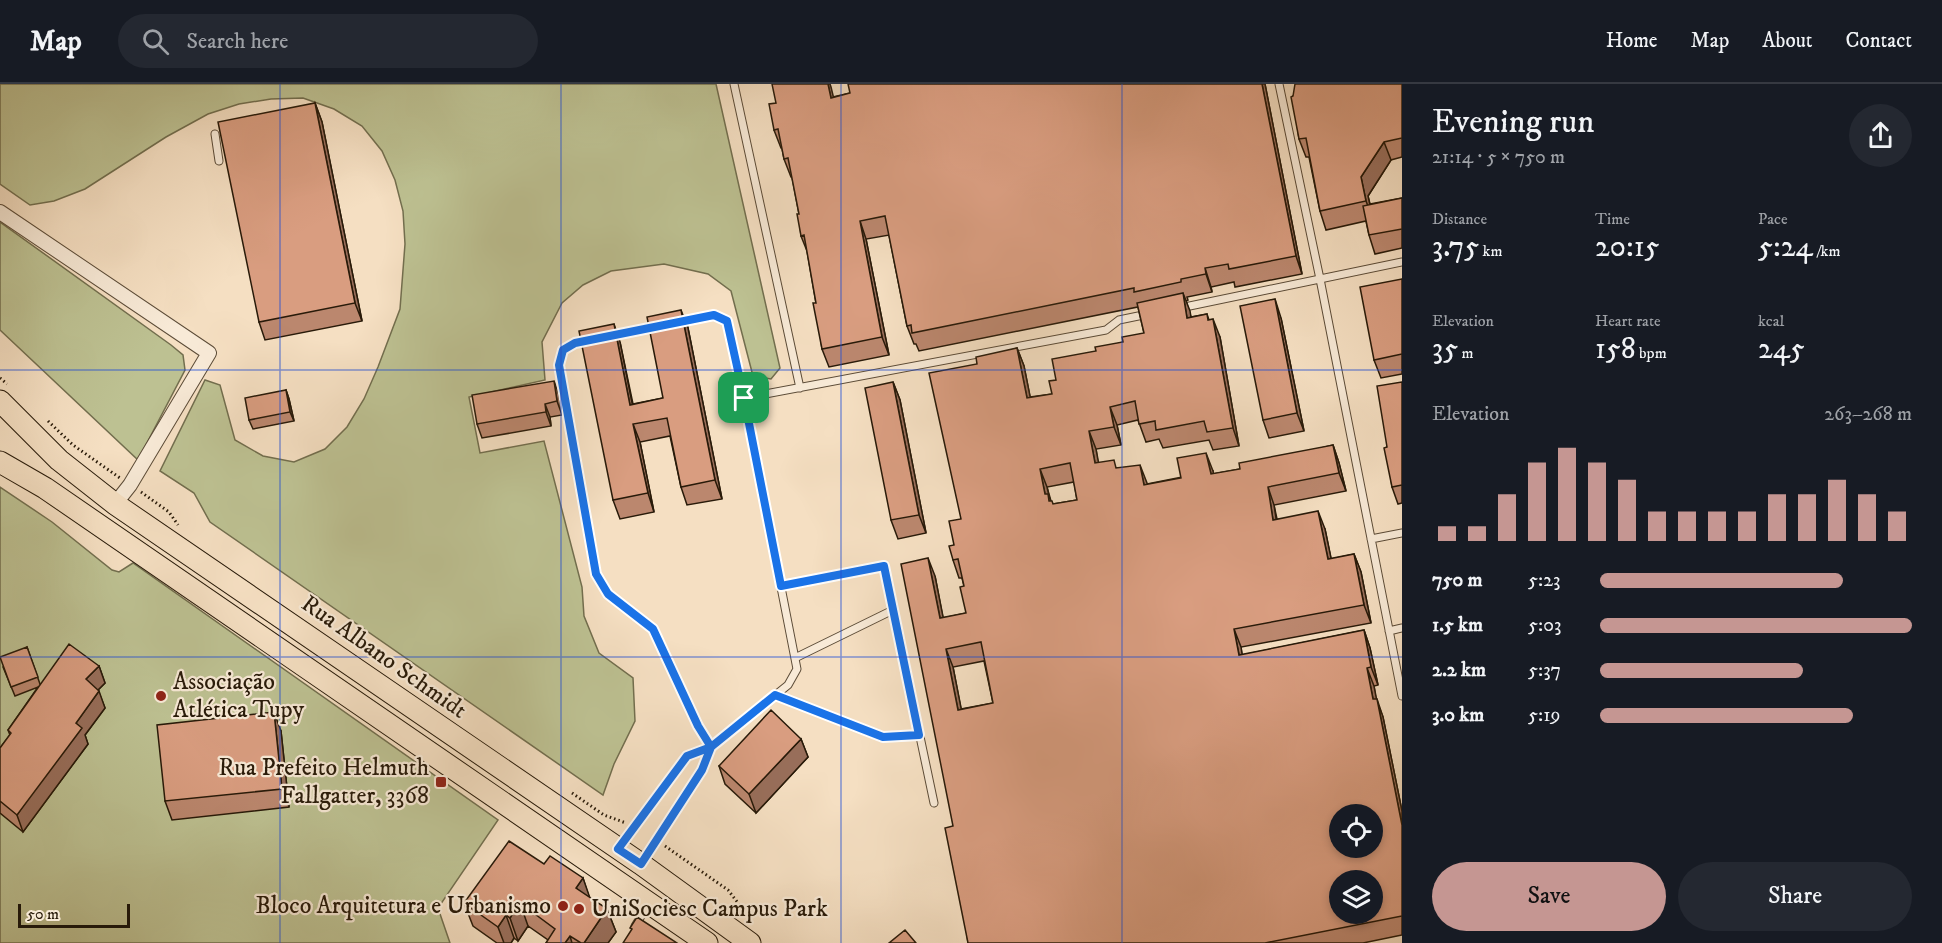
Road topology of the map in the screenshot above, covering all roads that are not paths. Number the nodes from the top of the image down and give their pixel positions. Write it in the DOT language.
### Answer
graph roads {
  1 [pos="734,84"];
  2 [pos="1279,84"];
  3 [pos="215,134"];
  4 [pos="219,161"];
  5 [pos="0,212"];
  6 [pos="1402,262"];
  7 [pos="1320,279"];
  8 [pos="1175,309"];
  9 [pos="1153,313"];
  10 [pos="800,388"];
  11 [pos="4,393"];
  12 [pos="744,398"];
  13 [pos="0,462"];
  14 [pos="116,504"];
  15 [pos="1402,533"];
  16 [pos="1371,539"];
  17 [pos="781,586"];
  18 [pos="893,610"];
  19 [pos="1402,628"];
  20 [pos="1389,631"];
  21 [pos="795,658"];
  22 [pos="775,695"];
  23 [pos="1402,696"];
  24 [pos="919,735"];
  25 [pos="711,747"];
  26 [pos="934,803"];
  27 [pos="618,849"];
  28 [pos="641,864"];
  29 [pos="650,903"];
  30 [pos="631,933"];
  31 [pos="753,935"];
  32 [pos="707,943"];
  1 -- 10 [label="lane"];
  2 -- 7 [label="lane"];
  3 -- 4 [label="lane"];
  5 -- 14 [label="street"];
  6 -- 7 [label="lane"];
  7 -- 8 [label="lane"];
  7 -- 16 [label="lane"];
  9 -- 10 [label="lane"];
  10 -- 12 [label="lane"];
  11 -- 14 [label="main road, Rua Albano Schmidt"];
  12 -- 17 [label="lane"];
  12 -- 25 [label="lane"];
  13 -- 29 [label="main road"];
  14 -- 27 [label="main road, Rua Albano Schmidt"];
  15 -- 16 [label="lane"];
  16 -- 20 [label="lane"];
  17 -- 18 [label="lane"];
  17 -- 21 [label="lane"];
  18 -- 21 [label="lane"];
  18 -- 24 [label="lane"];
  19 -- 20 [label="lane"];
  20 -- 23 [label="lane"];
  21 -- 22 [label="lane"];
  22 -- 24 [label="lane"];
  22 -- 25 [label="lane"];
  24 -- 26 [label="lane"];
  25 -- 27 [label="lane"];
  25 -- 28 [label="lane"];
  27 -- 28 [label="main road, Rua Albano Schmidt"];
  28 -- 31 [label="main road, Rua Albano Schmidt"];
  29 -- 30 [label="lane"];
  29 -- 32 [label="main road"];
}
